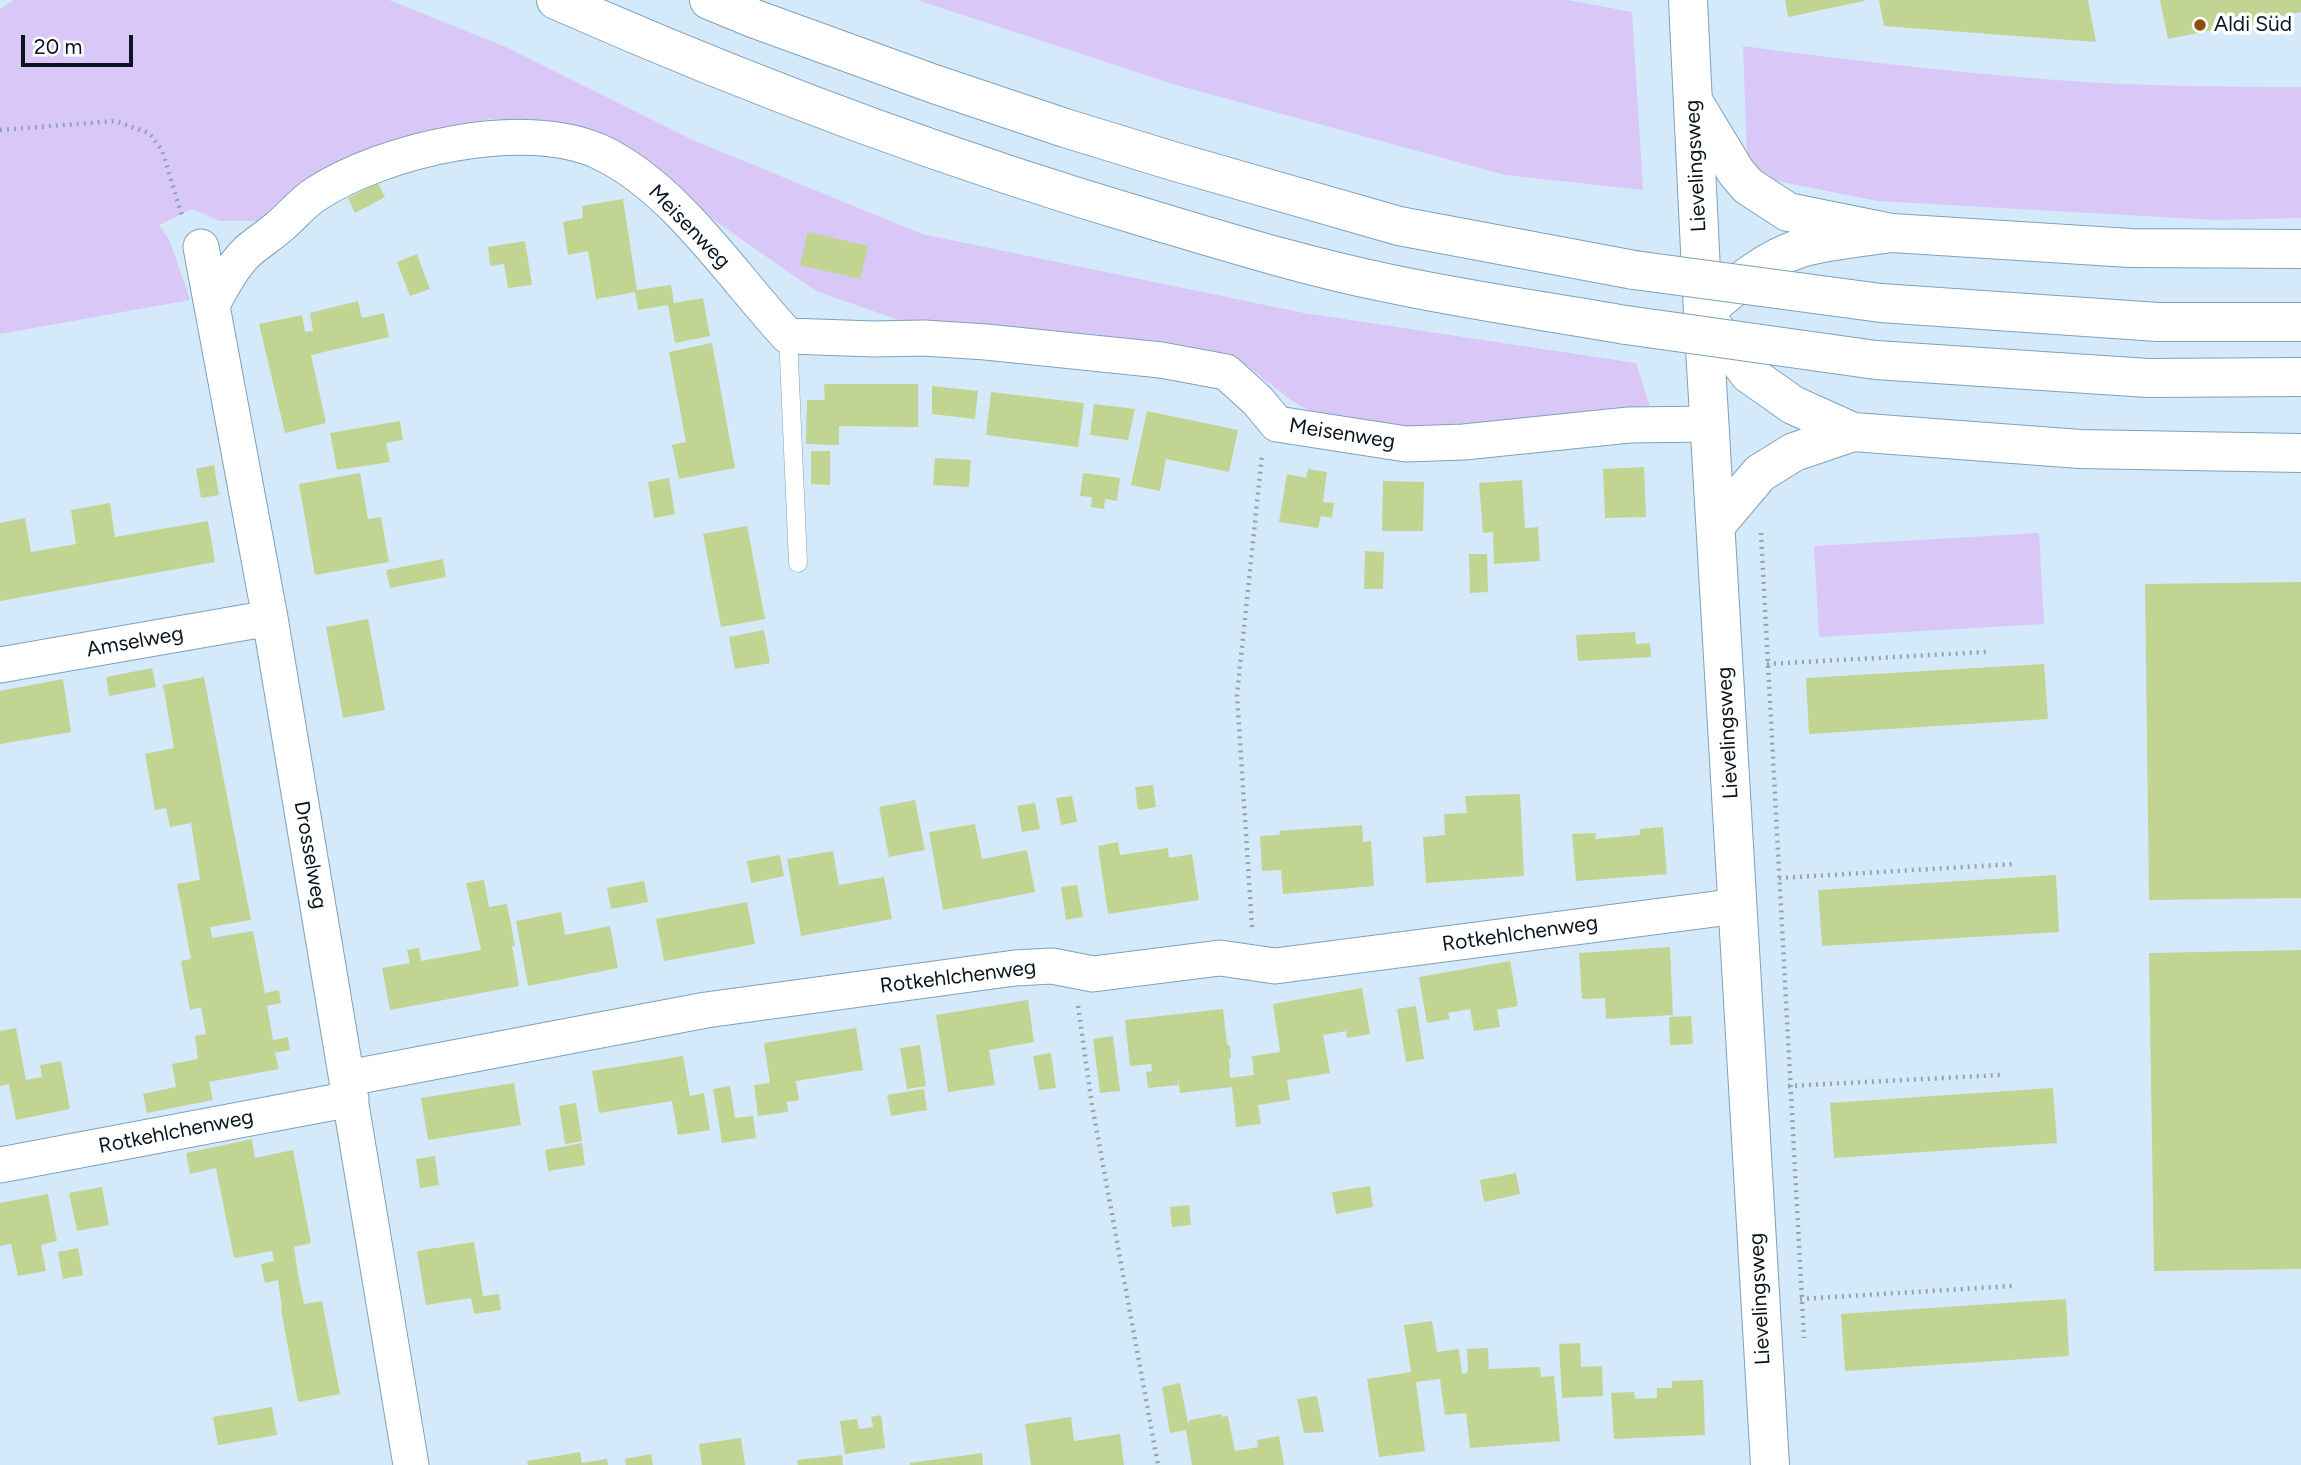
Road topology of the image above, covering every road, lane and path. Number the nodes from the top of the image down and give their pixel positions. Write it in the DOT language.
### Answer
graph roads {
  1 [pos="556,0"];
  2 [pos="709,0"];
  3 [pos="1688,0"];
  4 [pos="1693,101"];
  5 [pos="0,130"];
  6 [pos="1892,233"];
  7 [pos="201,247"];
  8 [pos="2301,249"];
  9 [pos="212,304"];
  10 [pos="1703,313"];
  11 [pos="2301,321"];
  12 [pos="788,336"];
  13 [pos="2301,377"];
  14 [pos="1277,424"];
  15 [pos="1710,424"];
  16 [pos="1853,432"];
  17 [pos="2301,453"];
  18 [pos="1716,525"];
  19 [pos="1761,530"];
  20 [pos="798,563"];
  21 [pos="270,618"];
  22 [pos="1986,652"];
  23 [pos="1768,664"];
  24 [pos="0,665"];
  25 [pos="1724,666"];
  26 [pos="2015,864"];
  27 [pos="1779,878"];
  28 [pos="1737,893"];
  29 [pos="1253,964"];
  30 [pos="1073,971"];
  31 [pos="2000,1075"];
  32 [pos="1790,1086"];
  33 [pos="349,1088"];
  34 [pos="1749,1089"];
  35 [pos="0,1165"];
  36 [pos="2012,1286"];
  37 [pos="1802,1299"];
  38 [pos="1760,1301"];
  39 [pos="1804,1340"];
  40 [pos="411,1465"];
  41 [pos="1158,1465"];
  42 [pos="1770,1465"];
  1 -- 13 [label="main road, bridge"];
  2 -- 11 [label="main road, bridge"];
  3 -- 4 [label="main road, Lievelingsweg"];
  4 -- 6 [label="main road"];
  4 -- 10 [label="main road, Lievelingsweg"];
  5 -- 7 [label="path"];
  6 -- 8 [label="main road"];
  6 -- 10 [label="main road"];
  7 -- 9 [label="street, Drosselweg"];
  9 -- 12 [label="street, Meisenweg"];
  9 -- 21 [label="street, Drosselweg"];
  10 -- 15 [label="main road, Lievelingsweg"];
  10 -- 16 [label="main road"];
  12 -- 14 [label="street, Meisenweg"];
  12 -- 20 [label="lane"];
  14 -- 15 [label="street, Meisenweg"];
  14 -- 29 [label="path"];
  15 -- 18 [label="main road, Lievelingsweg"];
  16 -- 17 [label="main road"];
  16 -- 18 [label="main road"];
  18 -- 25 [label="main road, Lievelingsweg"];
  19 -- 23 [label="path"];
  21 -- 24 [label="street, Amselweg"];
  21 -- 33 [label="street, Drosselweg"];
  22 -- 23 [label="path"];
  23 -- 25 [label="path"];
  23 -- 27 [label="path"];
  25 -- 28 [label="main road, Lievelingsweg"];
  26 -- 27 [label="path"];
  27 -- 28 [label="path"];
  27 -- 32 [label="path"];
  28 -- 29 [label="street, Rotkehlchenweg"];
  28 -- 34 [label="main road, Lievelingsweg"];
  29 -- 30 [label="street, Rotkehlchenweg"];
  30 -- 33 [label="street, Rotkehlchenweg"];
  30 -- 41 [label="path"];
  31 -- 32 [label="path"];
  32 -- 34 [label="path"];
  32 -- 37 [label="path"];
  33 -- 35 [label="street, Rotkehlchenweg"];
  33 -- 40 [label="street, Drosselweg"];
  34 -- 38 [label="main road, Lievelingsweg"];
  36 -- 37 [label="path"];
  37 -- 38 [label="path"];
  37 -- 39 [label="path"];
  38 -- 42 [label="main road, Lievelingsweg"];
}
